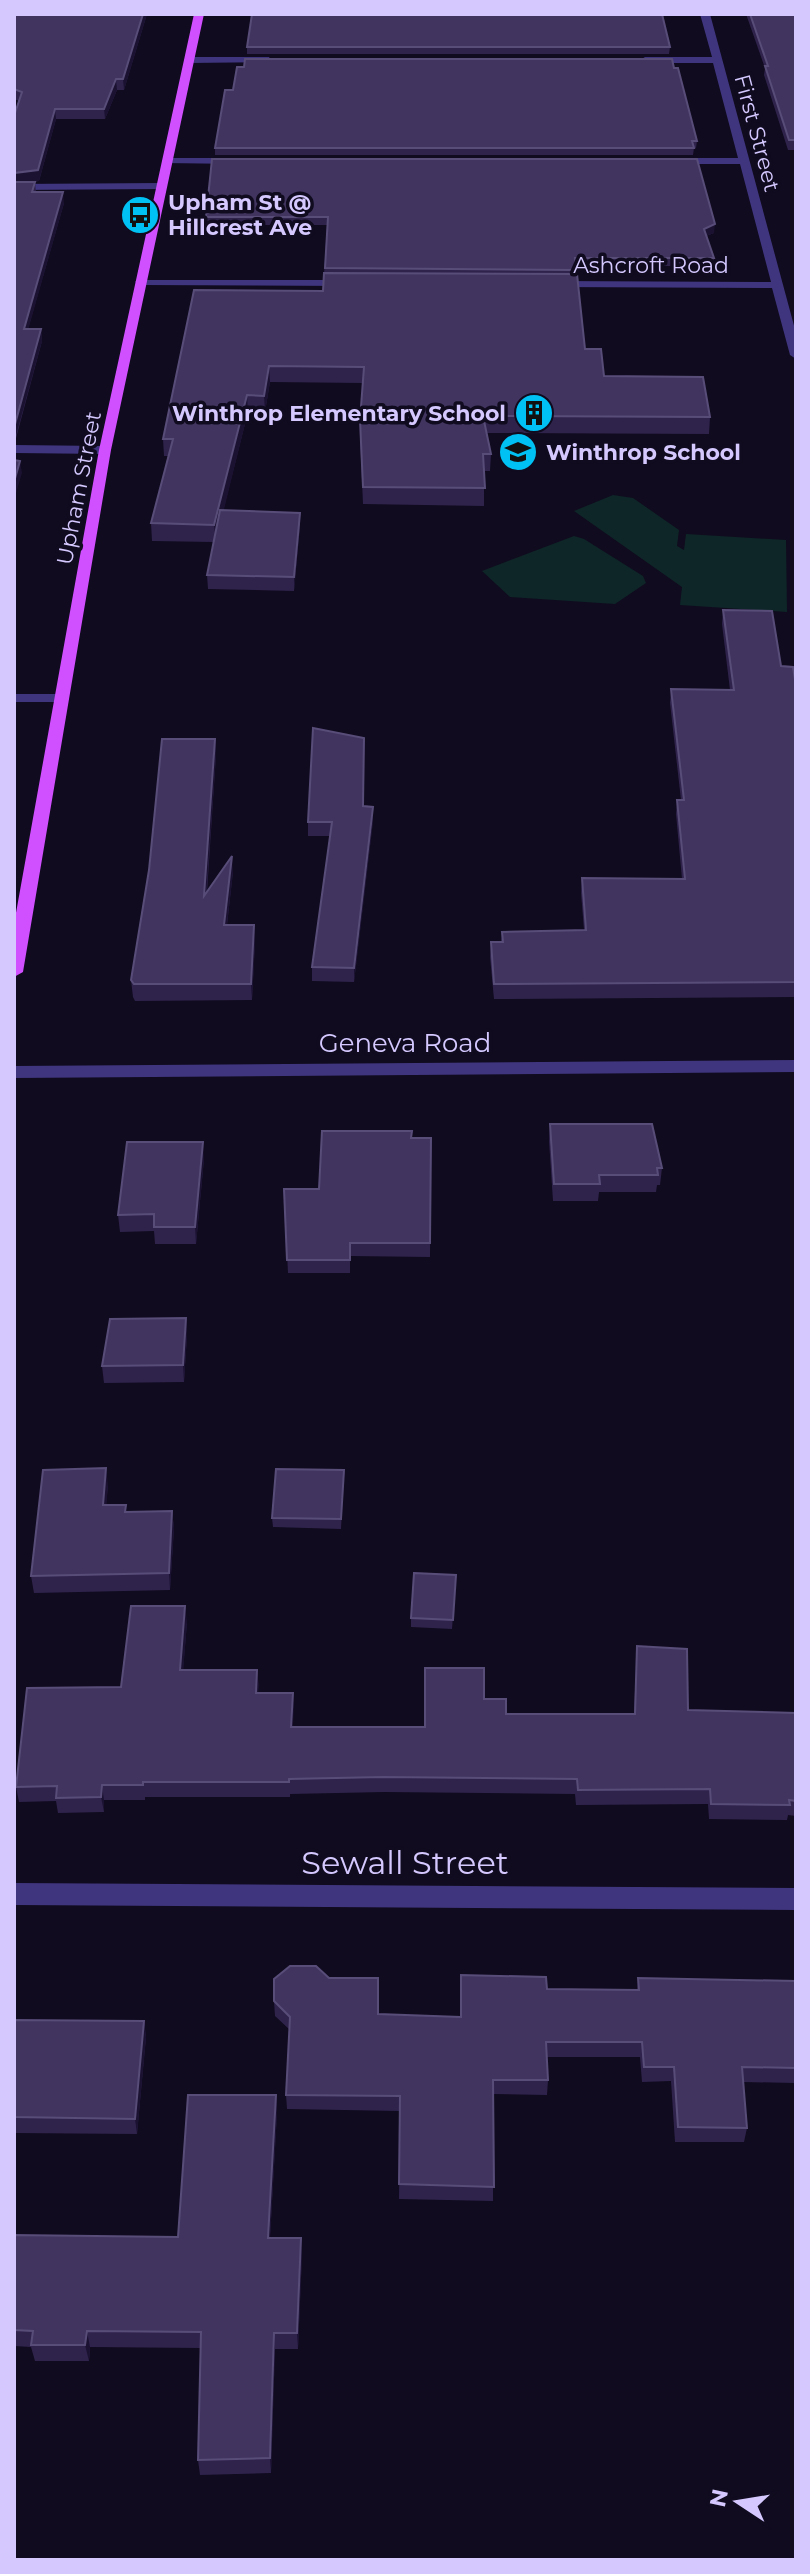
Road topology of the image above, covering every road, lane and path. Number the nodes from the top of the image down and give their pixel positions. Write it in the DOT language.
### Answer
graph roads {
  1 [pos="199,14"];
  2 [pos="705,14"];
  3 [pos="189,60"];
  4 [pos="280,60"];
  5 [pos="638,60"];
  6 [pos="717,60"];
  7 [pos="167,161"];
  8 [pos="245,161"];
  9 [pos="666,161"];
  10 [pos="744,161"];
  11 [pos="162,186"];
  12 [pos="14,187"];
  13 [pos="141,282"];
  14 [pos="365,283"];
  15 [pos="537,284"];
  16 [pos="778,285"];
  17 [pos="796,355"];
  18 [pos="14,449"];
  19 [pos="105,450"];
  20 [pos="14,698"];
  21 [pos="62,698"];
  22 [pos="14,972"];
  23 [pos="796,1066"];
  24 [pos="14,1072"];
  25 [pos="14,1894"];
  26 [pos="796,1899"];
  1 -- 3 [label="main road, Upham Street"];
  2 -- 6 [label="street, First Street"];
  3 -- 4 [label="street"];
  3 -- 7 [label="main road, Upham Street"];
  5 -- 6 [label="street"];
  6 -- 10 [label="street, First Street"];
  7 -- 8 [label="street"];
  7 -- 11 [label="main road, Upham Street"];
  9 -- 10 [label="street"];
  10 -- 16 [label="street, First Street"];
  11 -- 12 [label="street"];
  11 -- 13 [label="main road, Upham Street"];
  13 -- 14 [label="street"];
  13 -- 19 [label="main road, Upham Street"];
  15 -- 16 [label="street, Ashcroft Road"];
  16 -- 17 [label="street, First Street"];
  18 -- 19 [label="street"];
  19 -- 21 [label="main road, Upham Street"];
  20 -- 21 [label="street"];
  21 -- 22 [label="main road, Upham Street"];
  23 -- 24 [label="street, Geneva Road"];
  25 -- 26 [label="street, Sewall Street"];
}
